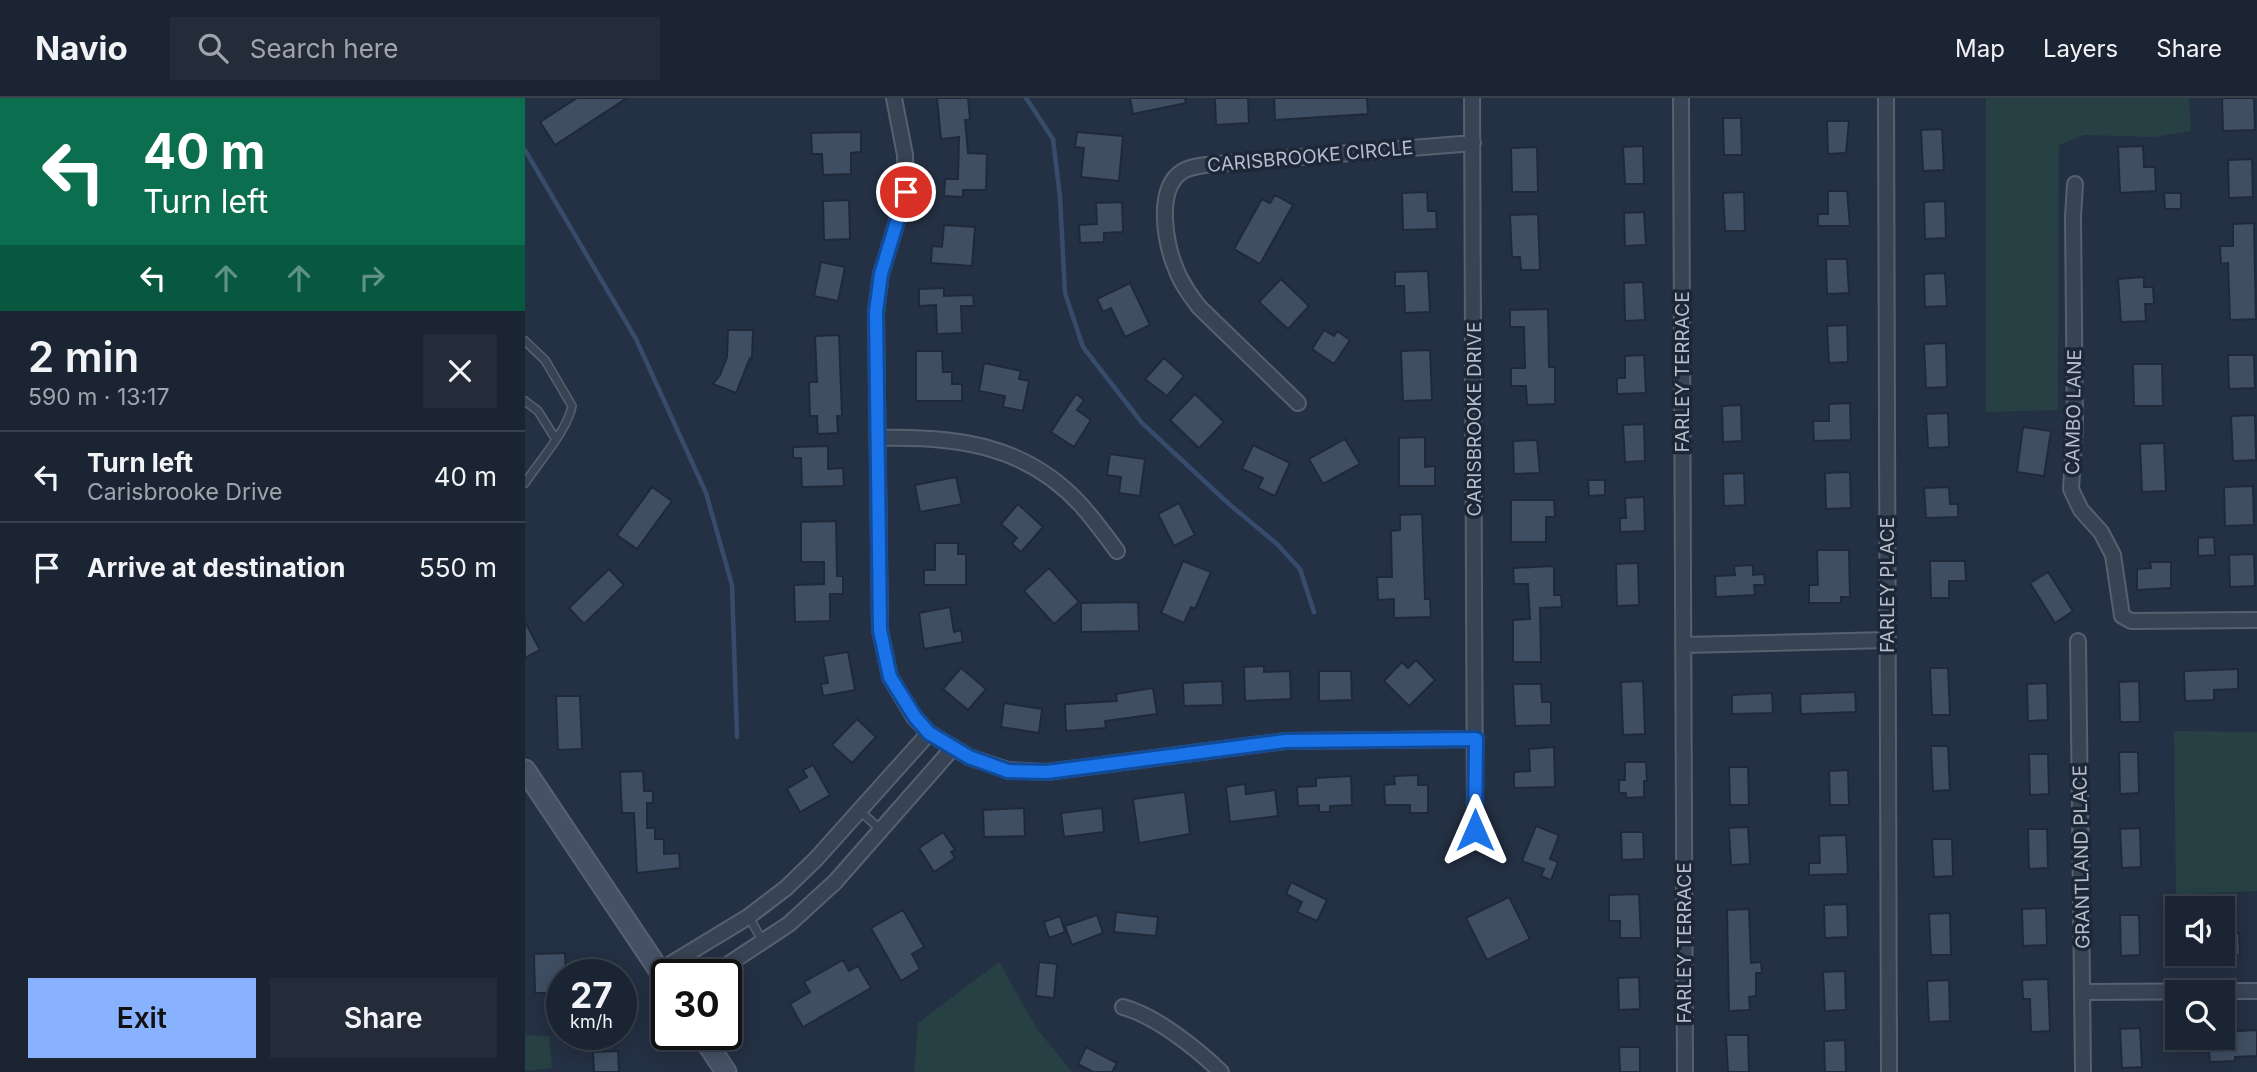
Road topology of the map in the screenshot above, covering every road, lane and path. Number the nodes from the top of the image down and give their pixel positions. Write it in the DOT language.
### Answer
graph roads {
  1 [pos="894,98"];
  2 [pos="1472,98"];
  3 [pos="1681,98"];
  4 [pos="1886,98"];
  5 [pos="1473,144"];
  6 [pos="2075,184"];
  7 [pos="525,341"];
  8 [pos="525,401"];
  9 [pos="1299,403"];
  10 [pos="555,438"];
  11 [pos="878,439"];
  12 [pos="525,483"];
  13 [pos="1117,551"];
  14 [pos="2257,620"];
  15 [pos="1888,640"];
  16 [pos="2078,641"];
  17 [pos="1683,645"];
  18 [pos="929,733"];
  19 [pos="1476,739"];
  20 [pos="952,749"];
  21 [pos="525,770"];
  22 [pos="859,810"];
  23 [pos="881,830"];
  24 [pos="1475,830"];
  25 [pos="748,917"];
  26 [pos="763,942"];
  27 [pos="652,959"];
  28 [pos="687,959"];
  29 [pos="737,959"];
  30 [pos="2257,991"];
  31 [pos="2082,992"];
  32 [pos="1123,1007"];
  33 [pos="712,1050"];
  34 [pos="726,1072"];
  35 [pos="1221,1072"];
  36 [pos="1685,1072"];
  37 [pos="1889,1072"];
  38 [pos="2083,1072"];
  1 -- 11 [label="street"];
  2 -- 5 [label="street, CARISBROOKE DRIVE"];
  3 -- 17 [label="street, FARLEY TERRACE"];
  4 -- 15 [label="street, FARLEY PLACE"];
  5 -- 9 [label="street, CARISBROOKE CIRCLE"];
  5 -- 19 [label="street, CARISBROOKE DRIVE"];
  6 -- 14 [label="street, CAMBO LANE"];
  7 -- 10 [label="lane"];
  8 -- 10 [label="lane"];
  10 -- 12 [label="lane"];
  11 -- 13 [label="street"];
  11 -- 18 [label="street"];
  15 -- 17 [label="street"];
  15 -- 37 [label="street, FARLEY PLACE"];
  16 -- 31 [label="street, GRANTLAND PLACE"];
  17 -- 36 [label="street, FARLEY TERRACE"];
  18 -- 20 [label="street"];
  18 -- 22 [label="street"];
  19 -- 20 [label="street"];
  19 -- 24 [label="street, CARISBROOKE DRIVE"];
  20 -- 23 [label="street"];
  21 -- 27 [label="street"];
  22 -- 23 [label="lane"];
  22 -- 25 [label="street"];
  23 -- 26 [label="street"];
  25 -- 26 [label="lane"];
  25 -- 28 [label="street"];
  26 -- 29 [label="street"];
  30 -- 31 [label="street"];
  31 -- 38 [label="street, GRANTLAND PLACE"];
  32 -- 35 [label="street"];
  33 -- 34 [label="street"];
}
